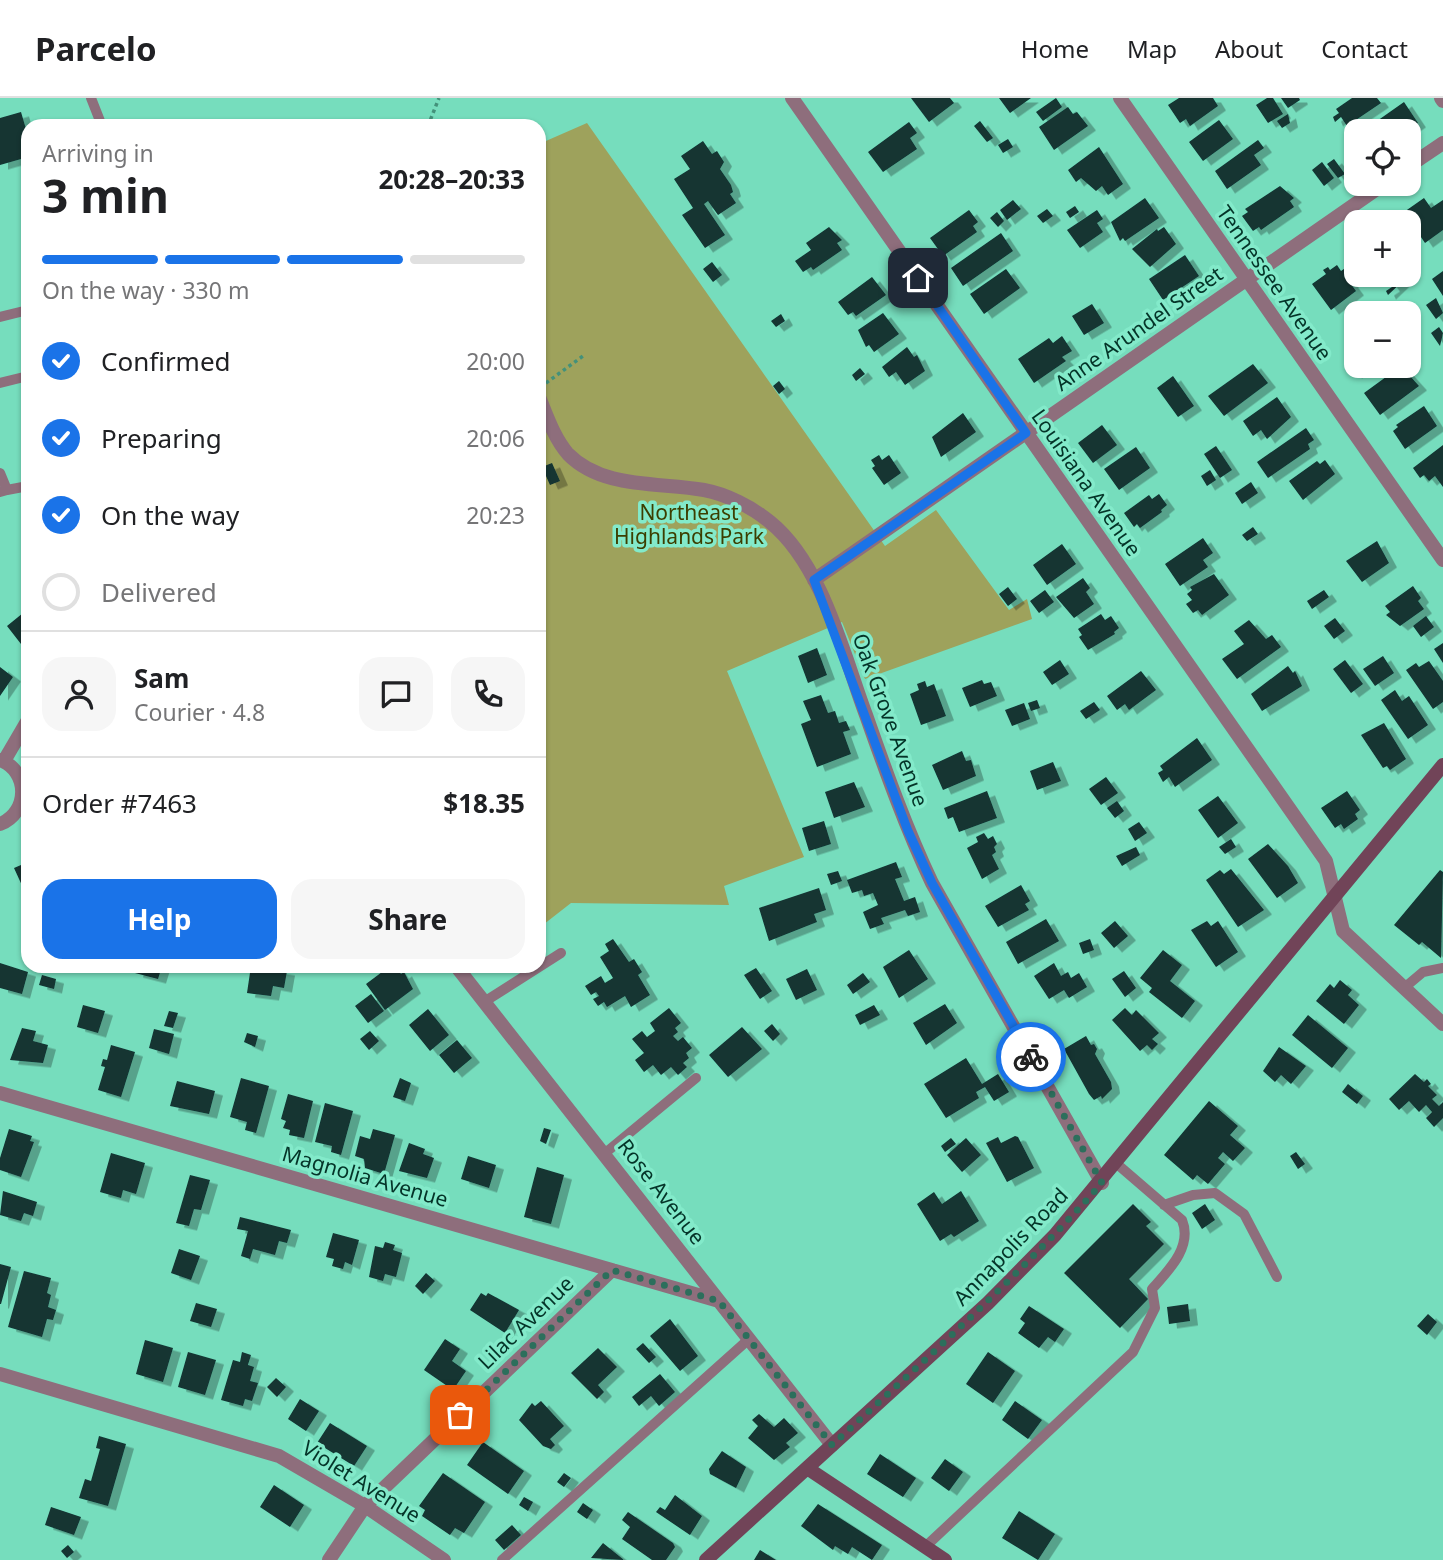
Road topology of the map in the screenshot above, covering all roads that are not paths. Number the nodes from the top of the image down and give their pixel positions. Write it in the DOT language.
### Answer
graph roads {
  1 [pos="91,98"];
  2 [pos="792,98"];
  3 [pos="1119,98"];
  4 [pos="99,119"];
  5 [pos="1443,142"];
  6 [pos="1421,158"];
  7 [pos="1367,196"];
  8 [pos="1247,279"];
  9 [pos="21,312"];
  10 [pos="0,317"];
  11 [pos="21,378"];
  12 [pos="0,383"];
  13 [pos="546,414"];
  14 [pos="1026,433"];
  15 [pos="0,473"];
  16 [pos="21,487"];
  17 [pos="3,491"];
  18 [pos="1443,560"];
  19 [pos="814,580"];
  20 [pos="21,731"];
  21 [pos="2,760"];
  22 [pos="1443,765"];
  23 [pos="21,782"];
  24 [pos="21,804"];
  25 [pos="0,824"];
  26 [pos="1335,897"];
  27 [pos="561,953"];
  28 [pos="546,963"];
  29 [pos="1443,968"];
  30 [pos="461,973"];
  31 [pos="530,973"];
  32 [pos="1404,988"];
  33 [pos="484,1002"];
  34 [pos="1443,1024"];
  35 [pos="696,1078"];
  36 [pos="0,1093"];
  37 [pos="604,1154"];
  38 [pos="1117,1164"];
  39 [pos="1102,1183"];
  40 [pos="1164,1205"];
  41 [pos="612,1270"];
  42 [pos="1277,1276"];
  43 [pos="719,1301"];
  44 [pos="749,1339"];
  45 [pos="0,1374"];
  46 [pos="832,1445"];
  47 [pos="807,1468"];
  48 [pos="365,1506"];
  49 [pos="925,1547"];
  50 [pos="329,1560"];
  51 [pos="444,1560"];
  52 [pos="502,1560"];
  53 [pos="706,1560"];
  54 [pos="945,1560"];
  1 -- 4 [label="lane"];
  2 -- 14 [label="street, Louisiana Avenue"];
  3 -- 8 [label="street, Tennessee Avenue"];
  5 -- 6 [label="street"];
  7 -- 8 [label="street, Anne Arundel Street"];
  8 -- 14 [label="street, Anne Arundel Street"];
  8 -- 18 [label="street, Tennessee Avenue"];
  9 -- 10 [label="lane"];
  11 -- 12 [label="lane"];
  13 -- 19 [label="street, Oak Grove Avenue"];
  14 -- 19 [label="street, Anne Arundel Street"];
  14 -- 26 [label="street, Louisiana Avenue"];
  15 -- 17 [label="lane"];
  16 -- 17 [label="lane"];
  19 -- 39 [label="street, Oak Grove Avenue"];
  20 -- 21 [label="street"];
  21 -- 23 [label="street"];
  22 -- 26 [label="main road, Annapolis Road"];
  24 -- 25 [label="street"];
  26 -- 32 [label="street, Louisiana Avenue"];
  26 -- 38 [label="main road, Annapolis Road"];
  27 -- 28 [label="lane"];
  29 -- 32 [label="lane"];
  30 -- 33 [label="street, Rose Avenue"];
  31 -- 33 [label="lane"];
  32 -- 34 [label="street, Louisiana Avenue"];
  33 -- 37 [label="street, Rose Avenue"];
  35 -- 37 [label="lane"];
  36 -- 41 [label="street, Magnolia Avenue"];
  37 -- 43 [label="street, Rose Avenue"];
  38 -- 39 [label="main road, Annapolis Road"];
  38 -- 40 [label="lane"];
  39 -- 46 [label="main road, Annapolis Road"];
  40 -- 42 [label="lane"];
  40 -- 49 [label="lane"];
  41 -- 43 [label="street, Magnolia Avenue"];
  41 -- 48 [label="street, Lilac Avenue"];
  43 -- 44 [label="street, Rose Avenue"];
  44 -- 46 [label="street, Rose Avenue"];
  44 -- 52 [label="lane"];
  45 -- 48 [label="street, Violet Avenue"];
  46 -- 47 [label="main road, Annapolis Road"];
  47 -- 49 [label="main road"];
  47 -- 53 [label="main road, Annapolis Road"];
  48 -- 50 [label="street, Lilac Avenue"];
  48 -- 51 [label="street, Violet Avenue"];
  49 -- 54 [label="main road"];
}
